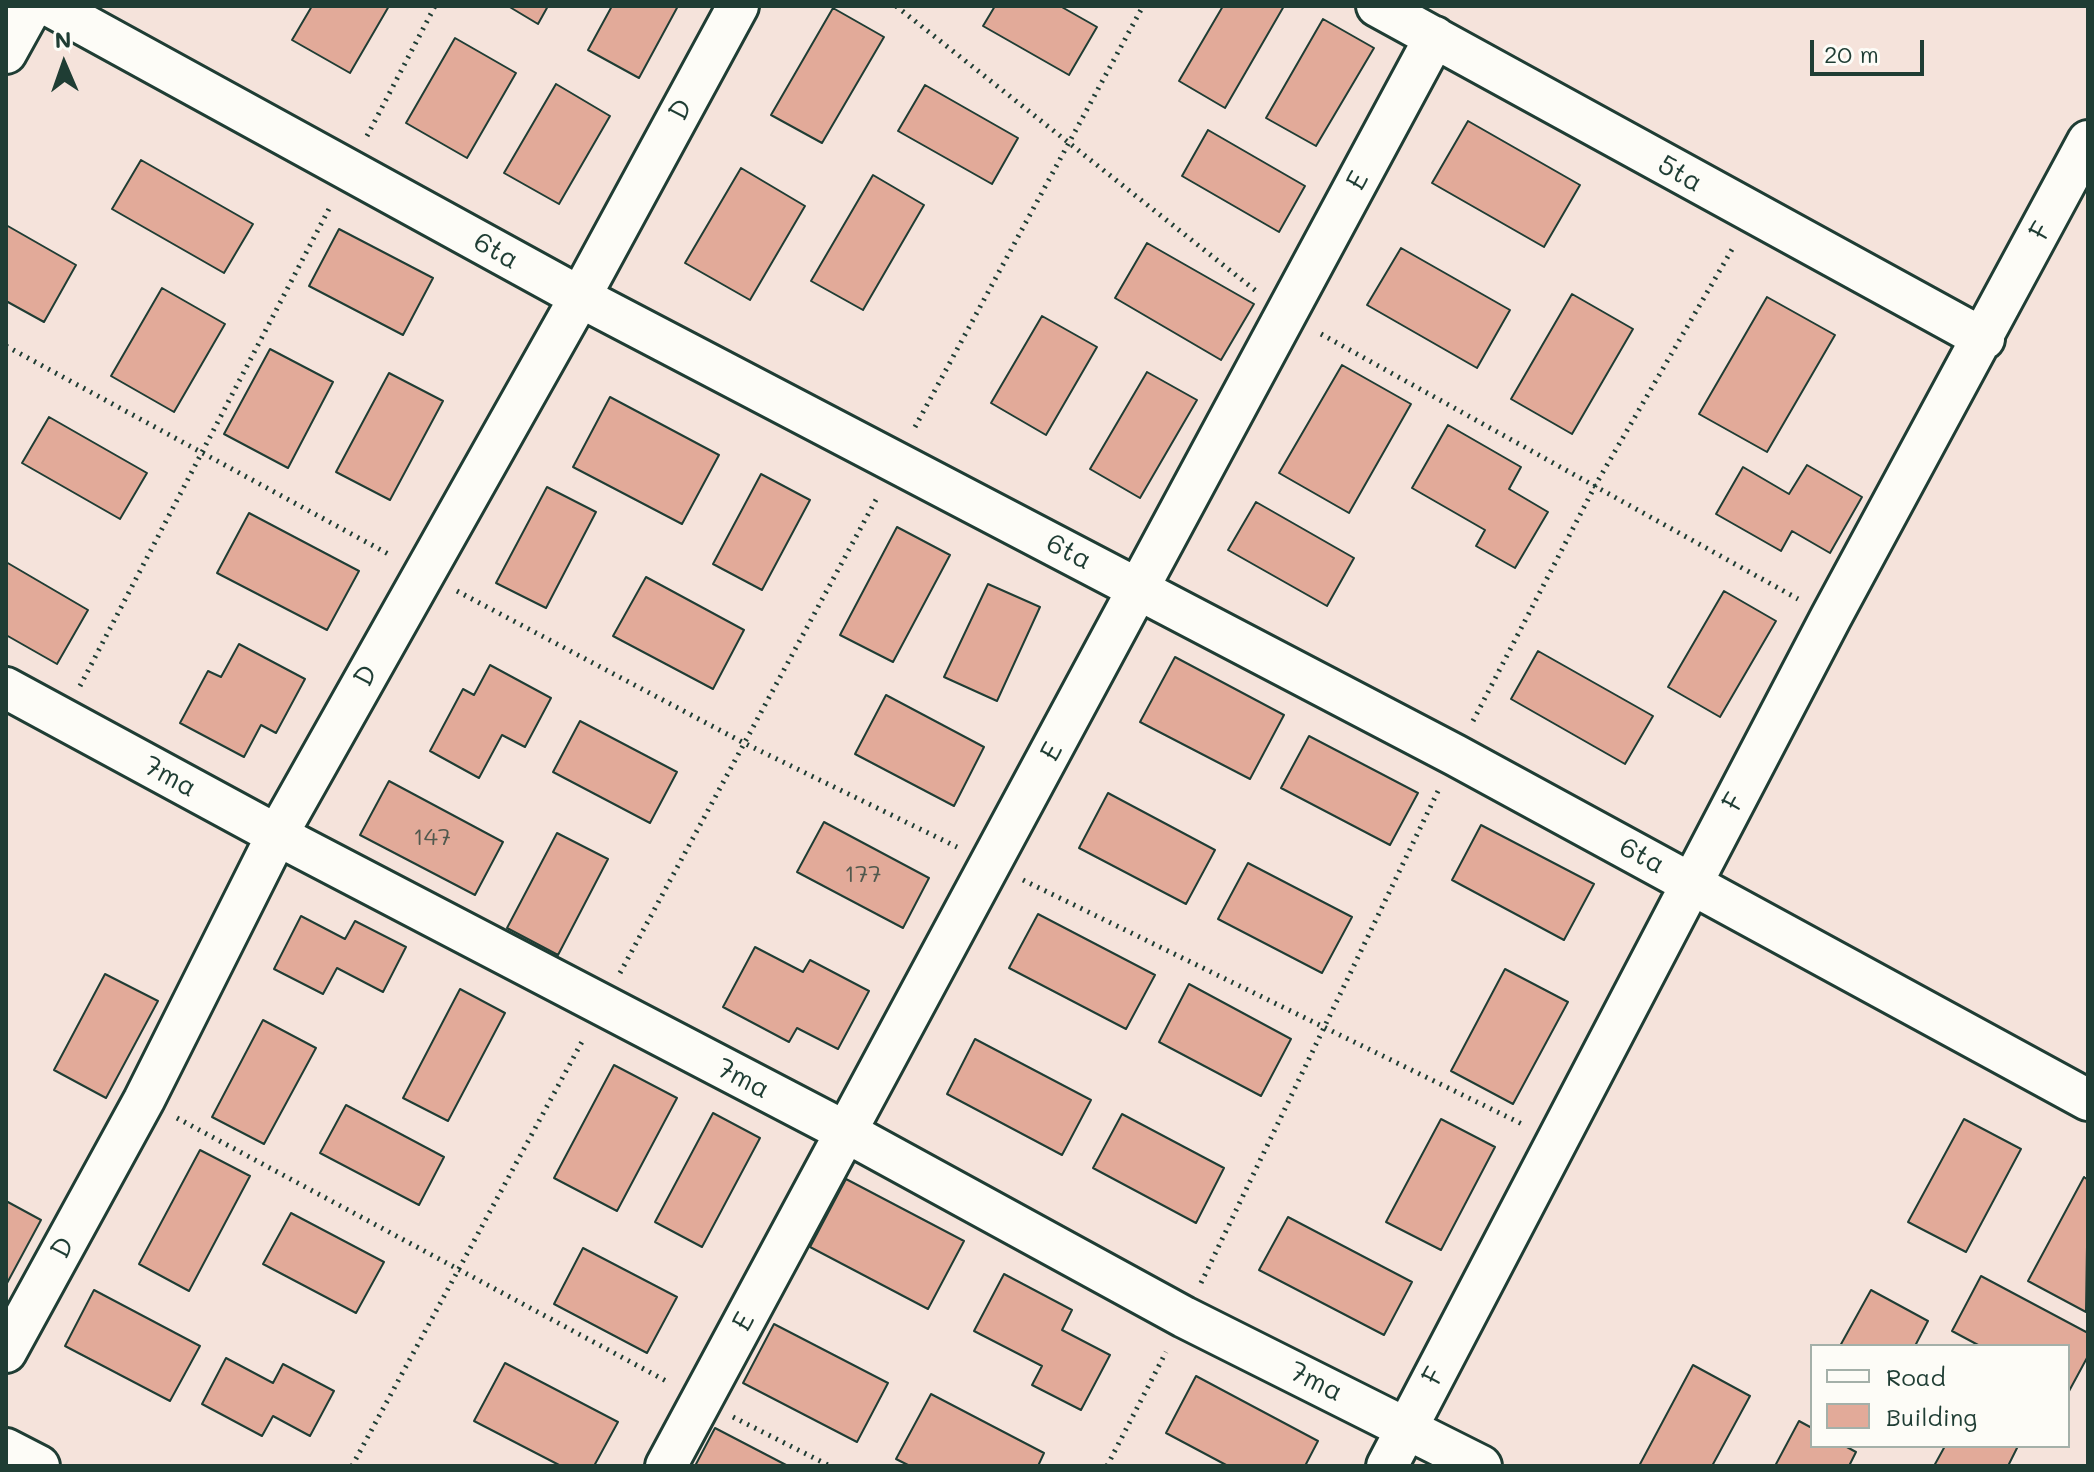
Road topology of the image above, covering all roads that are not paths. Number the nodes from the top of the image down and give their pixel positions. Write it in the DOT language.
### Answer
graph roads {
  1 [pos="32,6"];
  2 [pos="50,6"];
  3 [pos="738,6"];
  4 [pos="1377,6"];
  5 [pos="1435,37"];
  6 [pos="6,53"];
  7 [pos="2088,141"];
  8 [pos="580,297"];
  9 [pos="1984,339"];
  10 [pos="1139,587"];
  11 [pos="6,688"];
  12 [pos="277,835"];
  13 [pos="1691,883"];
  14 [pos="2088,1100"];
  15 [pos="846,1132"];
  16 [pos="6,1352"];
  17 [pos="1408,1427"];
  18 [pos="6,1449"];
  19 [pos="39,1466"];
  20 [pos="666,1466"];
  21 [pos="1387,1466"];
  22 [pos="1481,1466"];
  1 -- 6 [label="street"];
  2 -- 8 [label="street, 6ta"];
  3 -- 8 [label="street, D"];
  4 -- 5 [label="street, 5ta"];
  5 -- 9 [label="street, 5ta"];
  5 -- 10 [label="street, E"];
  7 -- 9 [label="street, F"];
  8 -- 10 [label="street, 6ta"];
  8 -- 12 [label="street, D"];
  9 -- 13 [label="street, F"];
  10 -- 13 [label="street, 6ta"];
  10 -- 15 [label="street, E"];
  11 -- 12 [label="street, 7ma"];
  12 -- 15 [label="street, 7ma"];
  12 -- 16 [label="street, D"];
  13 -- 14 [label="street, 6ta"];
  13 -- 17 [label="street, F"];
  15 -- 17 [label="street, 7ma"];
  15 -- 20 [label="street, E"];
  17 -- 21 [label="street, F"];
  17 -- 22 [label="street, 7ma"];
  18 -- 19 [label="street"];
}
